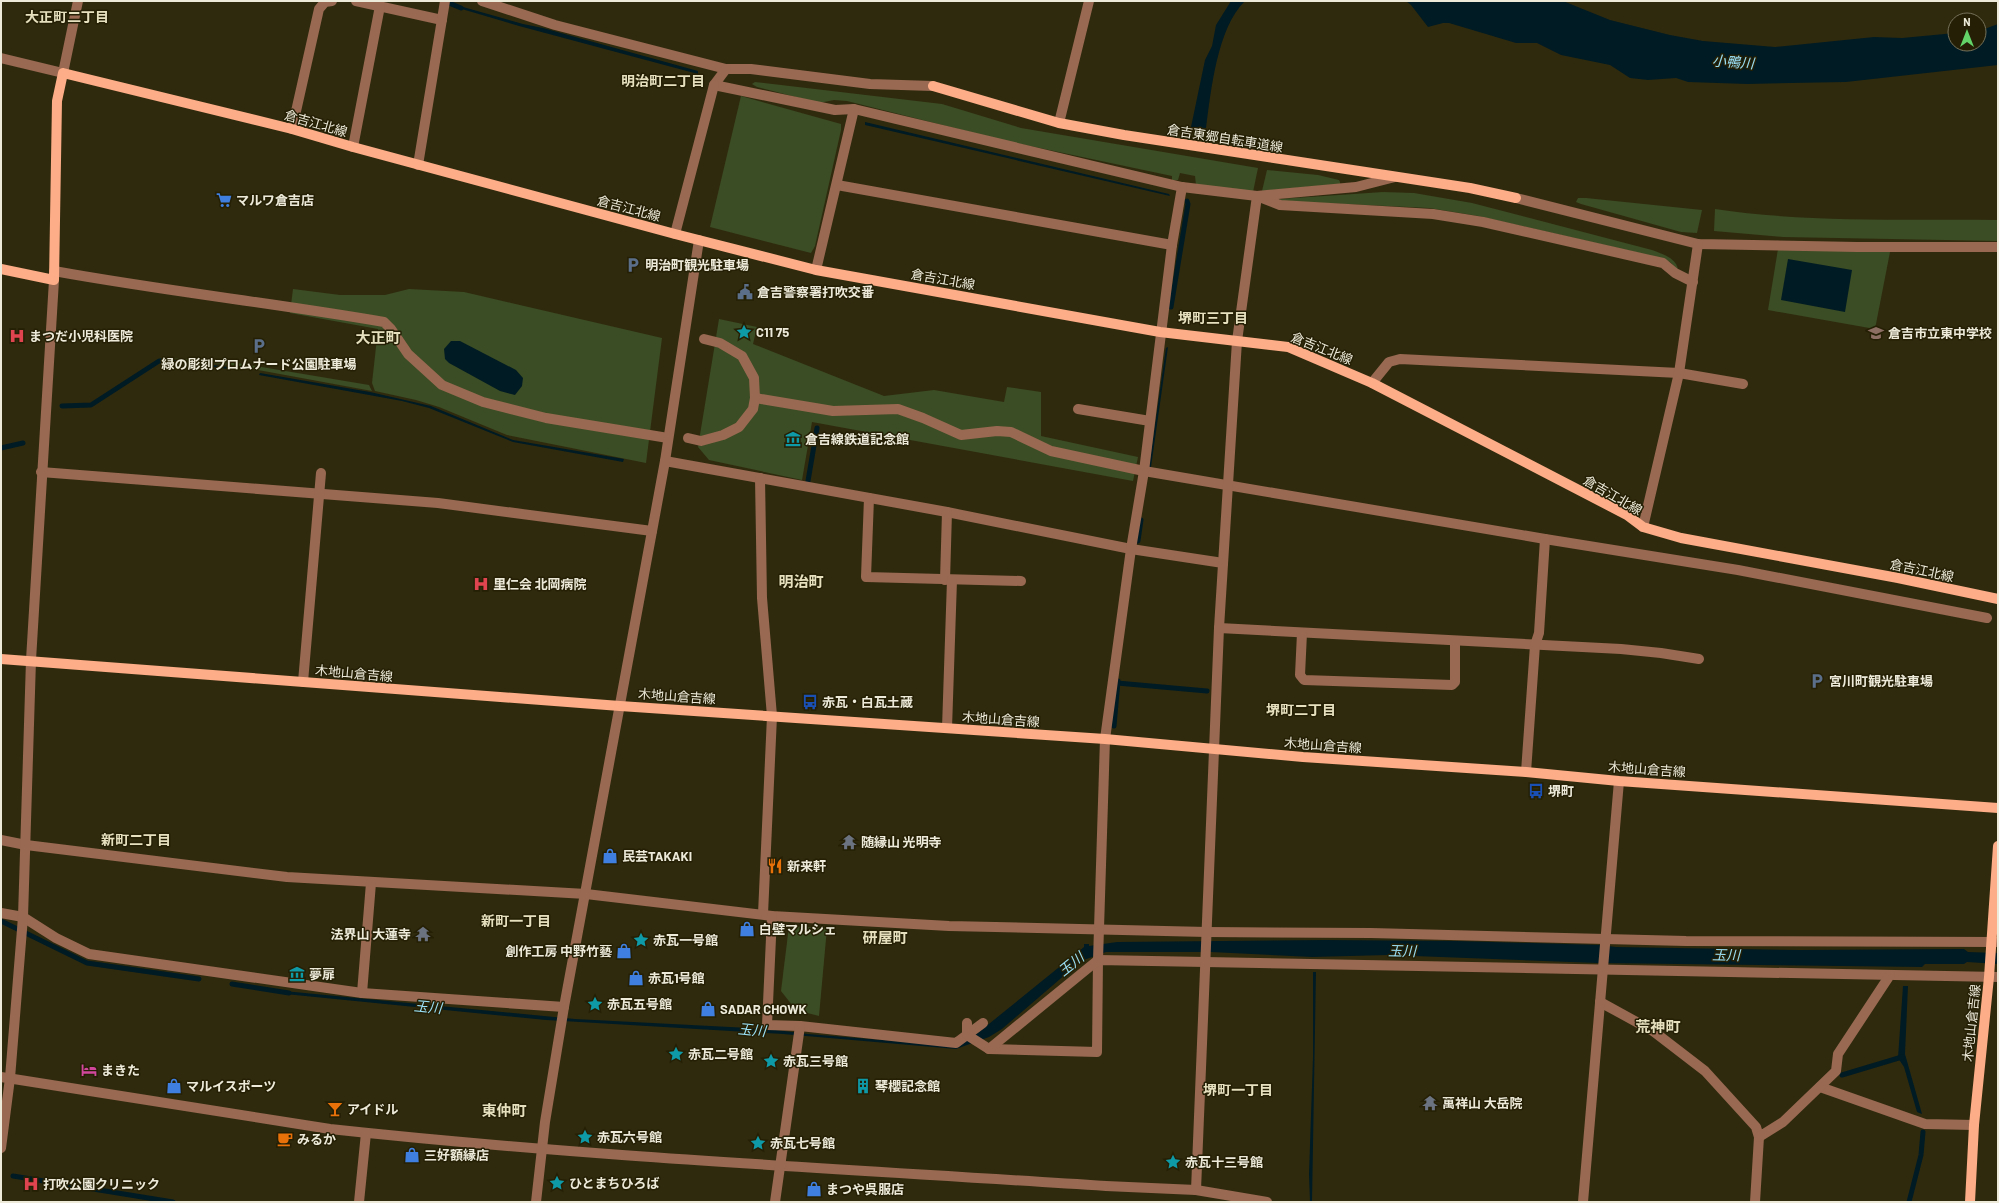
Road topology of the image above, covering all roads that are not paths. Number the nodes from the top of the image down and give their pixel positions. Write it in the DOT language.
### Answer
graph roads {
  1 [pos="78,1"];
  2 [pos="332,1"];
  3 [pos="356,1"];
  4 [pos="445,1"];
  5 [pos="482,1"];
  6 [pos="1089,1"];
  7 [pos="380,6"];
  8 [pos="442,20"];
  9 [pos="1,58"];
  10 [pos="726,69"];
  11 [pos="63,73"];
  12 [pos="714,85"];
  13 [pos="933,86"];
  14 [pos="854,109"];
  15 [pos="1059,123"];
  16 [pos="292,129"];
  17 [pos="352,147"];
  18 [pos="418,164"];
  19 [pos="1395,177"];
  20 [pos="837,185"];
  21 [pos="1182,187"];
  22 [pos="1257,196"];
  23 [pos="1516,198"];
  24 [pos="675,234"];
  25 [pos="699,240"];
  26 [pos="1698,244"];
  27 [pos="1172,245"];
  28 [pos="1998,247"];
  29 [pos="1,269"];
  30 [pos="816,270"];
  31 [pos="54,275"];
  32 [pos="1693,282"];
  33 [pos="1160,332"];
  34 [pos="704,339"];
  35 [pos="1237,342"];
  36 [pos="1679,373"];
  37 [pos="1372,383"];
  38 [pos="1743,384"];
  39 [pos="755,398"];
  40 [pos="1078,409"];
  41 [pos="1150,421"];
  42 [pos="668,438"];
  43 [pos="688,438"];
  44 [pos="665,461"];
  45 [pos="1144,470"];
  46 [pos="41,472"];
  47 [pos="321,473"];
  48 [pos="760,478"];
  49 [pos="1228,485"];
  50 [pos="320,492"];
  51 [pos="869,498"];
  52 [pos="947,512"];
  53 [pos="1643,528"];
  54 [pos="652,531"];
  55 [pos="1545,539"];
  56 [pos="1131,549"];
  57 [pos="1223,563"];
  58 [pos="948,580"];
  59 [pos="1021,581"];
  60 [pos="1998,599"];
  61 [pos="1987,618"];
  62 [pos="1219,628"];
  63 [pos="1302,633"];
  64 [pos="1455,641"];
  65 [pos="1535,645"];
  66 [pos="1,659"];
  67 [pos="1699,659"];
  68 [pos="31,660"];
  69 [pos="303,682"];
  70 [pos="620,706"];
  71 [pos="772,716"];
  72 [pos="947,728"];
  73 [pos="1105,738"];
  74 [pos="1213,749"];
  75 [pos="1526,772"];
  76 [pos="1619,781"];
  77 [pos="1998,808"];
  78 [pos="1,840"];
  79 [pos="26,845"];
  80 [pos="1998,846"];
  81 [pos="371,883"];
  82 [pos="586,894"];
  83 [pos="1,913"];
  84 [pos="768,915"];
  85 [pos="23,917"];
  86 [pos="1100,930"];
  87 [pos="1207,932"];
  88 [pos="1606,939"];
  89 [pos="1993,943"];
  90 [pos="1098,960"];
  91 [pos="1204,962"];
  92 [pos="1604,970"];
  93 [pos="1890,975"];
  94 [pos="1992,976"];
  95 [pos="362,993"];
  96 [pos="1600,1002"];
  97 [pos="564,1007"];
  98 [pos="967,1023"];
  99 [pos="983,1023"];
  100 [pos="800,1026"];
  101 [pos="967,1035"];
  102 [pos="990,1049"];
  103 [pos="6,1078"];
  104 [pos="1820,1087"];
  105 [pos="1974,1124"];
  106 [pos="366,1133"];
  107 [pos="1759,1137"];
  108 [pos="1,1148"];
  109 [pos="542,1149"];
  110 [pos="780,1165"];
  111 [pos="1196,1190"];
  112 [pos="359,1202"];
  113 [pos="536,1202"];
  114 [pos="775,1202"];
  115 [pos="1267,1202"];
  116 [pos="1583,1202"];
  117 [pos="1756,1202"];
  118 [pos="1970,1202"];
  1 -- 11 [label="street"];
  2 -- 16 [label="street"];
  3 -- 7 [label="street"];
  4 -- 8 [label="street"];
  5 -- 10 [label="street"];
  6 -- 15 [label="street"];
  7 -- 8 [label="street"];
  7 -- 17 [label="street"];
  8 -- 18 [label="street"];
  9 -- 11 [label="street"];
  10 -- 12 [label="street"];
  10 -- 13 [label="street"];
  11 -- 16 [label="main road, 倉吉江北線"];
  11 -- 31 [label="main road"];
  12 -- 14 [label="street"];
  12 -- 24 [label="street"];
  13 -- 15 [label="main road, 倉吉東郷自転車道線"];
  14 -- 20 [label="street"];
  14 -- 21 [label="street"];
  15 -- 19 [label="main road, 倉吉東郷自転車道線"];
  16 -- 17 [label="main road, 倉吉江北線"];
  17 -- 18 [label="main road, 倉吉江北線"];
  18 -- 24 [label="main road, 倉吉江北線"];
  19 -- 22 [label="street"];
  19 -- 23 [label="main road, 倉吉東郷自転車道線"];
  20 -- 27 [label="street"];
  20 -- 30 [label="street"];
  21 -- 22 [label="street"];
  21 -- 27 [label="street"];
  22 -- 32 [label="street"];
  22 -- 35 [label="street"];
  23 -- 26 [label="street"];
  24 -- 25 [label="main road, 倉吉江北線"];
  25 -- 30 [label="main road, 倉吉江北線"];
  25 -- 42 [label="street"];
  26 -- 28 [label="street"];
  26 -- 32 [label="street"];
  27 -- 33 [label="street"];
  29 -- 31 [label="main road"];
  30 -- 33 [label="main road, 倉吉江北線"];
  31 -- 42 [label="street"];
  31 -- 46 [label="street"];
  32 -- 36 [label="street"];
  33 -- 35 [label="main road, 倉吉江北線"];
  33 -- 41 [label="street"];
  34 -- 39 [label="street"];
  35 -- 37 [label="main road, 倉吉江北線"];
  35 -- 49 [label="street"];
  36 -- 37 [label="street"];
  36 -- 38 [label="street"];
  36 -- 53 [label="street"];
  37 -- 53 [label="main road, 倉吉江北線"];
  39 -- 43 [label="street"];
  39 -- 45 [label="street"];
  40 -- 41 [label="street"];
  41 -- 45 [label="street"];
  42 -- 44 [label="street"];
  44 -- 48 [label="street"];
  44 -- 54 [label="street"];
  45 -- 49 [label="street"];
  45 -- 56 [label="street"];
  46 -- 50 [label="street"];
  46 -- 68 [label="street"];
  47 -- 50 [label="street"];
  48 -- 51 [label="street"];
  48 -- 71 [label="street"];
  49 -- 55 [label="street"];
  49 -- 57 [label="street"];
  50 -- 54 [label="street"];
  50 -- 69 [label="street"];
  51 -- 52 [label="street"];
  51 -- 58 [label="street"];
  52 -- 56 [label="street"];
  52 -- 58 [label="street"];
  53 -- 60 [label="main road, 倉吉江北線"];
  54 -- 70 [label="street"];
  55 -- 61 [label="street"];
  55 -- 65 [label="street"];
  56 -- 57 [label="street"];
  56 -- 73 [label="street"];
  57 -- 62 [label="street"];
  58 -- 59 [label="street"];
  58 -- 72 [label="street"];
  62 -- 63 [label="street"];
  62 -- 74 [label="street"];
  63 -- 64 [label="street"];
  63 -- 64 [label="street"];
  64 -- 65 [label="street"];
  65 -- 67 [label="street"];
  65 -- 75 [label="street"];
  66 -- 68 [label="main road, 木地山倉吉線"];
  68 -- 69 [label="main road, 木地山倉吉線"];
  68 -- 79 [label="street"];
  69 -- 70 [label="main road, 木地山倉吉線"];
  70 -- 71 [label="main road, 木地山倉吉線"];
  70 -- 82 [label="street"];
  71 -- 72 [label="main road, 木地山倉吉線"];
  71 -- 84 [label="street"];
  72 -- 73 [label="main road, 木地山倉吉線"];
  73 -- 74 [label="main road, 木地山倉吉線"];
  73 -- 86 [label="street"];
  74 -- 75 [label="main road, 木地山倉吉線"];
  74 -- 87 [label="street"];
  75 -- 76 [label="main road, 木地山倉吉線"];
  76 -- 77 [label="main road, 木地山倉吉線"];
  76 -- 88 [label="street"];
  78 -- 79 [label="street"];
  79 -- 81 [label="street"];
  79 -- 85 [label="street"];
  80 -- 89 [label="main road, 木地山倉吉線"];
  81 -- 82 [label="street"];
  81 -- 95 [label="street"];
  82 -- 84 [label="street"];
  82 -- 97 [label="street"];
  83 -- 85 [label="street"];
  84 -- 86 [label="street"];
  84 -- 100 [label="street"];
  85 -- 95 [label="street"];
  85 -- 103 [label="street"];
  86 -- 87 [label="street"];
  86 -- 90 [label="street"];
  87 -- 88 [label="street"];
  87 -- 91 [label="street"];
  88 -- 89 [label="street"];
  88 -- 92 [label="street"];
  89 -- 94 [label="main road, 木地山倉吉線"];
  90 -- 91 [label="street"];
  90 -- 102 [label="street"];
  90 -- 102 [label="street"];
  91 -- 92 [label="street"];
  91 -- 111 [label="street"];
  92 -- 93 [label="street"];
  92 -- 96 [label="street"];
  93 -- 94 [label="street"];
  93 -- 104 [label="street"];
  94 -- 105 [label="main road, 木地山倉吉線"];
  95 -- 97 [label="street"];
  96 -- 107 [label="street"];
  96 -- 116 [label="street"];
  97 -- 109 [label="street"];
  98 -- 101 [label="street"];
  99 -- 101 [label="street"];
  100 -- 101 [label="street"];
  100 -- 110 [label="street"];
  101 -- 102 [label="street"];
  103 -- 106 [label="street"];
  103 -- 108 [label="street"];
  104 -- 105 [label="street"];
  104 -- 107 [label="street"];
  105 -- 118 [label="main road, 木地山倉吉線"];
  106 -- 109 [label="street"];
  106 -- 112 [label="street"];
  107 -- 117 [label="street"];
  109 -- 110 [label="street"];
  109 -- 113 [label="street"];
  110 -- 111 [label="street"];
  110 -- 114 [label="street"];
  111 -- 115 [label="street"];
}
